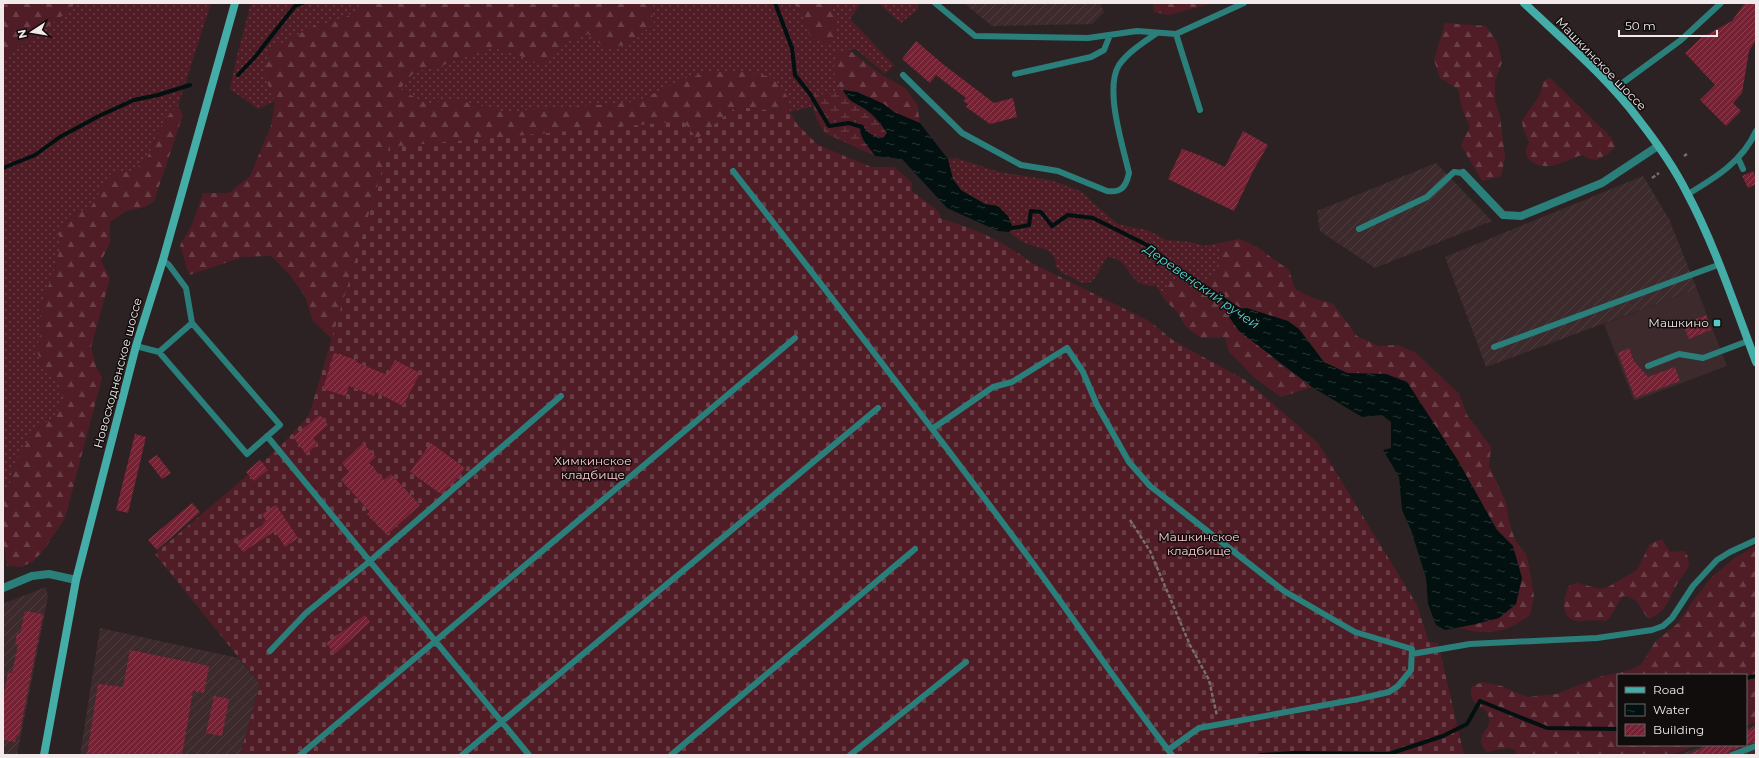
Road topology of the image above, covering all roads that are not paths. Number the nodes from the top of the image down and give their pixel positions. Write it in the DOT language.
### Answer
graph roads {
  1 [pos="235,3"];
  2 [pos="935,3"];
  3 [pos="1244,3"];
  4 [pos="1524,3"];
  5 [pos="1721,3"];
  6 [pos="1156,33"];
  7 [pos="1176,34"];
  8 [pos="1110,35"];
  9 [pos="903,74"];
  10 [pos="1015,74"];
  11 [pos="1613,90"];
  12 [pos="1200,110"];
  13 [pos="1756,131"];
  14 [pos="1658,146"];
  15 [pos="1738,158"];
  16 [pos="1743,169"];
  17 [pos="733,171"];
  18 [pos="1463,173"];
  19 [pos="1688,194"];
  20 [pos="1359,229"];
  21 [pos="163,260"];
  22 [pos="1718,265"];
  23 [pos="192,323"];
  24 [pos="795,338"];
  25 [pos="1748,341"];
  26 [pos="136,346"];
  27 [pos="1494,347"];
  28 [pos="159,352"];
  29 [pos="1756,362"];
  30 [pos="1648,366"];
  31 [pos="561,396"];
  32 [pos="878,408"];
  33 [pos="932,429"];
  34 [pos="267,436"];
  35 [pos="1756,540"];
  36 [pos="915,550"];
  37 [pos="370,561"];
  38 [pos="76,580"];
  39 [pos="3,588"];
  40 [pos="436,641"];
  41 [pos="270,650"];
  42 [pos="1412,654"];
  43 [pos="966,662"];
  44 [pos="501,721"];
  45 [pos="1756,746"];
  46 [pos="1170,752"];
  47 [pos="44,755"];
  48 [pos="300,755"];
  49 [pos="462,755"];
  50 [pos="529,755"];
  51 [pos="670,755"];
  52 [pos="850,755"];
  53 [pos="1732,755"];
  1 -- 21 [label="main road, Новосходненское шоссе"];
  2 -- 8 [label="lane"];
  3 -- 7 [label="lane"];
  4 -- 11 [label="main road, Машкинское шоссе"];
  5 -- 11 [label="lane"];
  6 -- 7 [label="lane"];
  6 -- 8 [label="lane"];
  6 -- 9 [label="lane"];
  7 -- 12 [label="lane"];
  8 -- 10 [label="lane"];
  11 -- 14 [label="main road, Машкинское шоссе"];
  13 -- 15 [label="lane"];
  14 -- 18 [label="street"];
  14 -- 19 [label="main road, Машкинское шоссе"];
  15 -- 16 [label="lane"];
  15 -- 19 [label="lane"];
  17 -- 33 [label="lane"];
  18 -- 20 [label="lane"];
  19 -- 22 [label="main road, Машкинское шоссе"];
  21 -- 23 [label="lane"];
  21 -- 26 [label="main road, Новосходненское шоссе"];
  22 -- 25 [label="main road, Машкинское шоссе"];
  22 -- 27 [label="lane"];
  23 -- 28 [label="lane"];
  23 -- 34 [label="lane"];
  24 -- 40 [label="lane"];
  25 -- 29 [label="main road, Машкинское шоссе"];
  25 -- 30 [label="lane"];
  26 -- 28 [label="lane"];
  26 -- 38 [label="main road, Новосходненское шоссе"];
  28 -- 34 [label="lane"];
  31 -- 37 [label="lane"];
  32 -- 44 [label="lane"];
  33 -- 42 [label="lane"];
  33 -- 46 [label="lane"];
  34 -- 37 [label="lane"];
  35 -- 42 [label="lane"];
  36 -- 51 [label="lane"];
  37 -- 40 [label="lane"];
  37 -- 41 [label="lane"];
  38 -- 39 [label="street"];
  38 -- 47 [label="main road, Новосходненское шоссе"];
  40 -- 44 [label="lane"];
  40 -- 48 [label="lane"];
  42 -- 46 [label="lane"];
  43 -- 52 [label="lane"];
  44 -- 49 [label="lane"];
  44 -- 50 [label="lane"];
  45 -- 53 [label="lane"];
}
